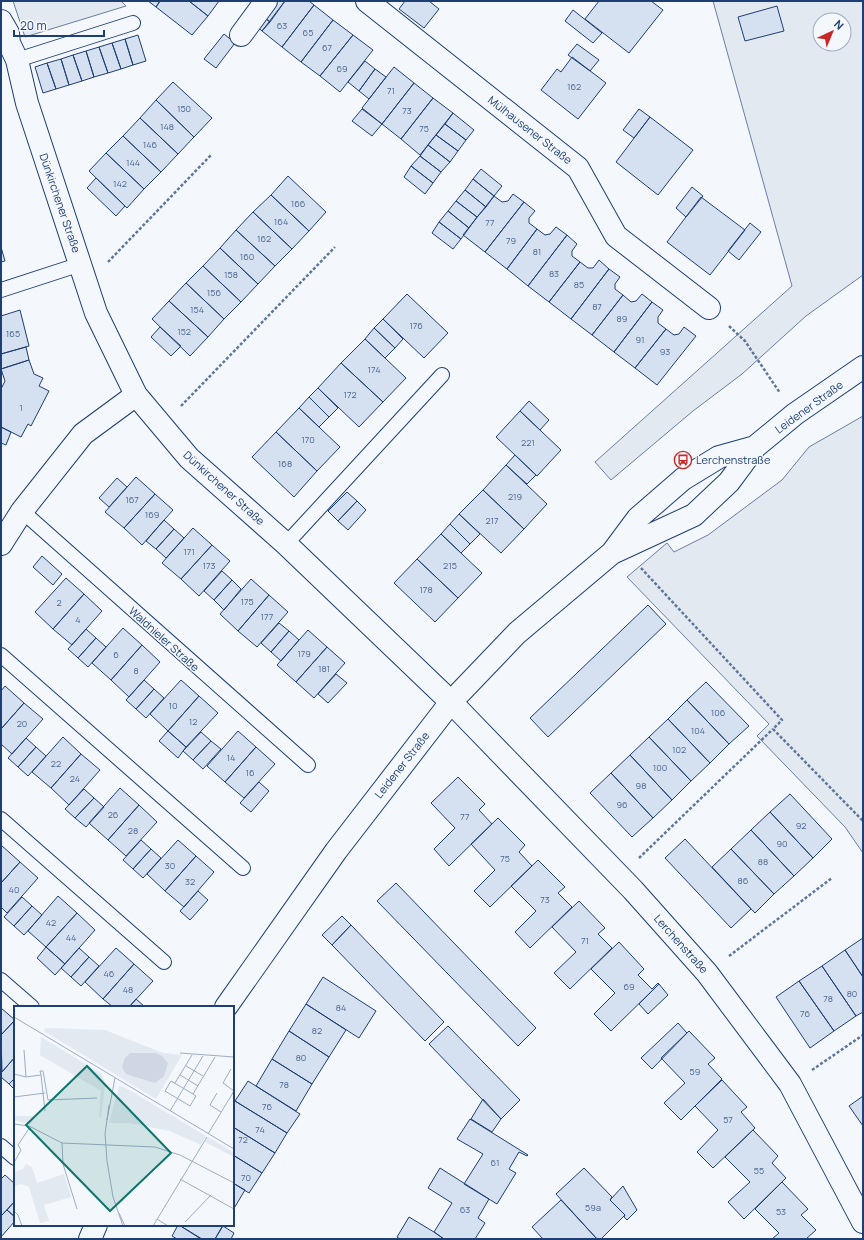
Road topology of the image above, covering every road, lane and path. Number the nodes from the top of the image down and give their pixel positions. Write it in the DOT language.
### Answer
graph roads {
  1 [pos="266,1"];
  2 [pos="367,1"];
  3 [pos="1,21"];
  4 [pos="133,23"];
  5 [pos="240,35"];
  6 [pos="9,50"];
  7 [pos="212,154"];
  8 [pos="335,247"];
  9 [pos="84,273"];
  10 [pos="1,290"];
  11 [pos="709,308"];
  12 [pos="863,367"];
  13 [pos="442,375"];
  14 [pos="136,395"];
  15 [pos="795,414"];
  16 [pos="161,427"];
  17 [pos="755,447"];
  18 [pos="22,511"];
  19 [pos="1,544"];
  20 [pos="286,544"];
  21 [pos="618,551"];
  22 [pos="1,655"];
  23 [pos="451,702"];
  24 [pos="773,729"];
  25 [pos="308,765"];
  26 [pos="1,819"];
  27 [pos="863,821"];
  28 [pos="243,868"];
  29 [pos="619,877"];
  30 [pos="832,878"];
  31 [pos="164,962"];
  32 [pos="707,973"];
  33 [pos="1,980"];
  34 [pos="31,1006"];
  35 [pos="227,1006"];
  36 [pos="863,1035"];
  37 [pos="790,1084"];
  38 [pos="1,1146"];
  39 [pos="14,1157"];
  40 [pos="863,1222"];
  41 [pos="96,1226"];
  42 [pos="90,1239"];
  1 -- 5 [label="street"];
  2 -- 11 [label="street, Mülhausener Straße"];
  3 -- 6 [label="street, Dünkirchener Straße"];
  4 -- 6 [label="lane"];
  6 -- 9 [label="street, Dünkirchener Straße"];
  7 -- 9 [label="path"];
  8 -- 16 [label="path"];
  9 -- 10 [label="lane"];
  9 -- 14 [label="street, Dünkirchener Straße"];
  11 -- 15 [label="path"];
  12 -- 15 [label="street, Leidener Straße"];
  13 -- 20 [label="lane"];
  14 -- 16 [label="street, Dünkirchener Straße"];
  14 -- 18 [label="street"];
  15 -- 17 [label="street, Leidener Straße"];
  16 -- 20 [label="street, Dünkirchener Straße"];
  17 -- 21 [label="street, Leidener Straße"];
  17 -- 21 [label="street, Leidener Straße"];
  18 -- 19 [label="street"];
  18 -- 25 [label="lane, Waldnieler Straße"];
  20 -- 23 [label="street, Dünkirchener Straße"];
  21 -- 23 [label="street, Leidener Straße"];
  21 -- 24 [label="path"];
  22 -- 28 [label="lane"];
  23 -- 29 [label="street, Lerchenstraße"];
  23 -- 35 [label="street, Leidener Straße"];
  24 -- 27 [label="path"];
  24 -- 29 [label="path"];
  26 -- 31 [label="lane"];
  29 -- 32 [label="street, Lerchenstraße"];
  30 -- 32 [label="path"];
  32 -- 37 [label="street, Lerchenstraße"];
  33 -- 34 [label="lane"];
  36 -- 37 [label="path"];
  37 -- 40 [label="street, Lerchenstraße"];
  38 -- 39 [label="lane"];
  41 -- 42 [label="street"];
}
